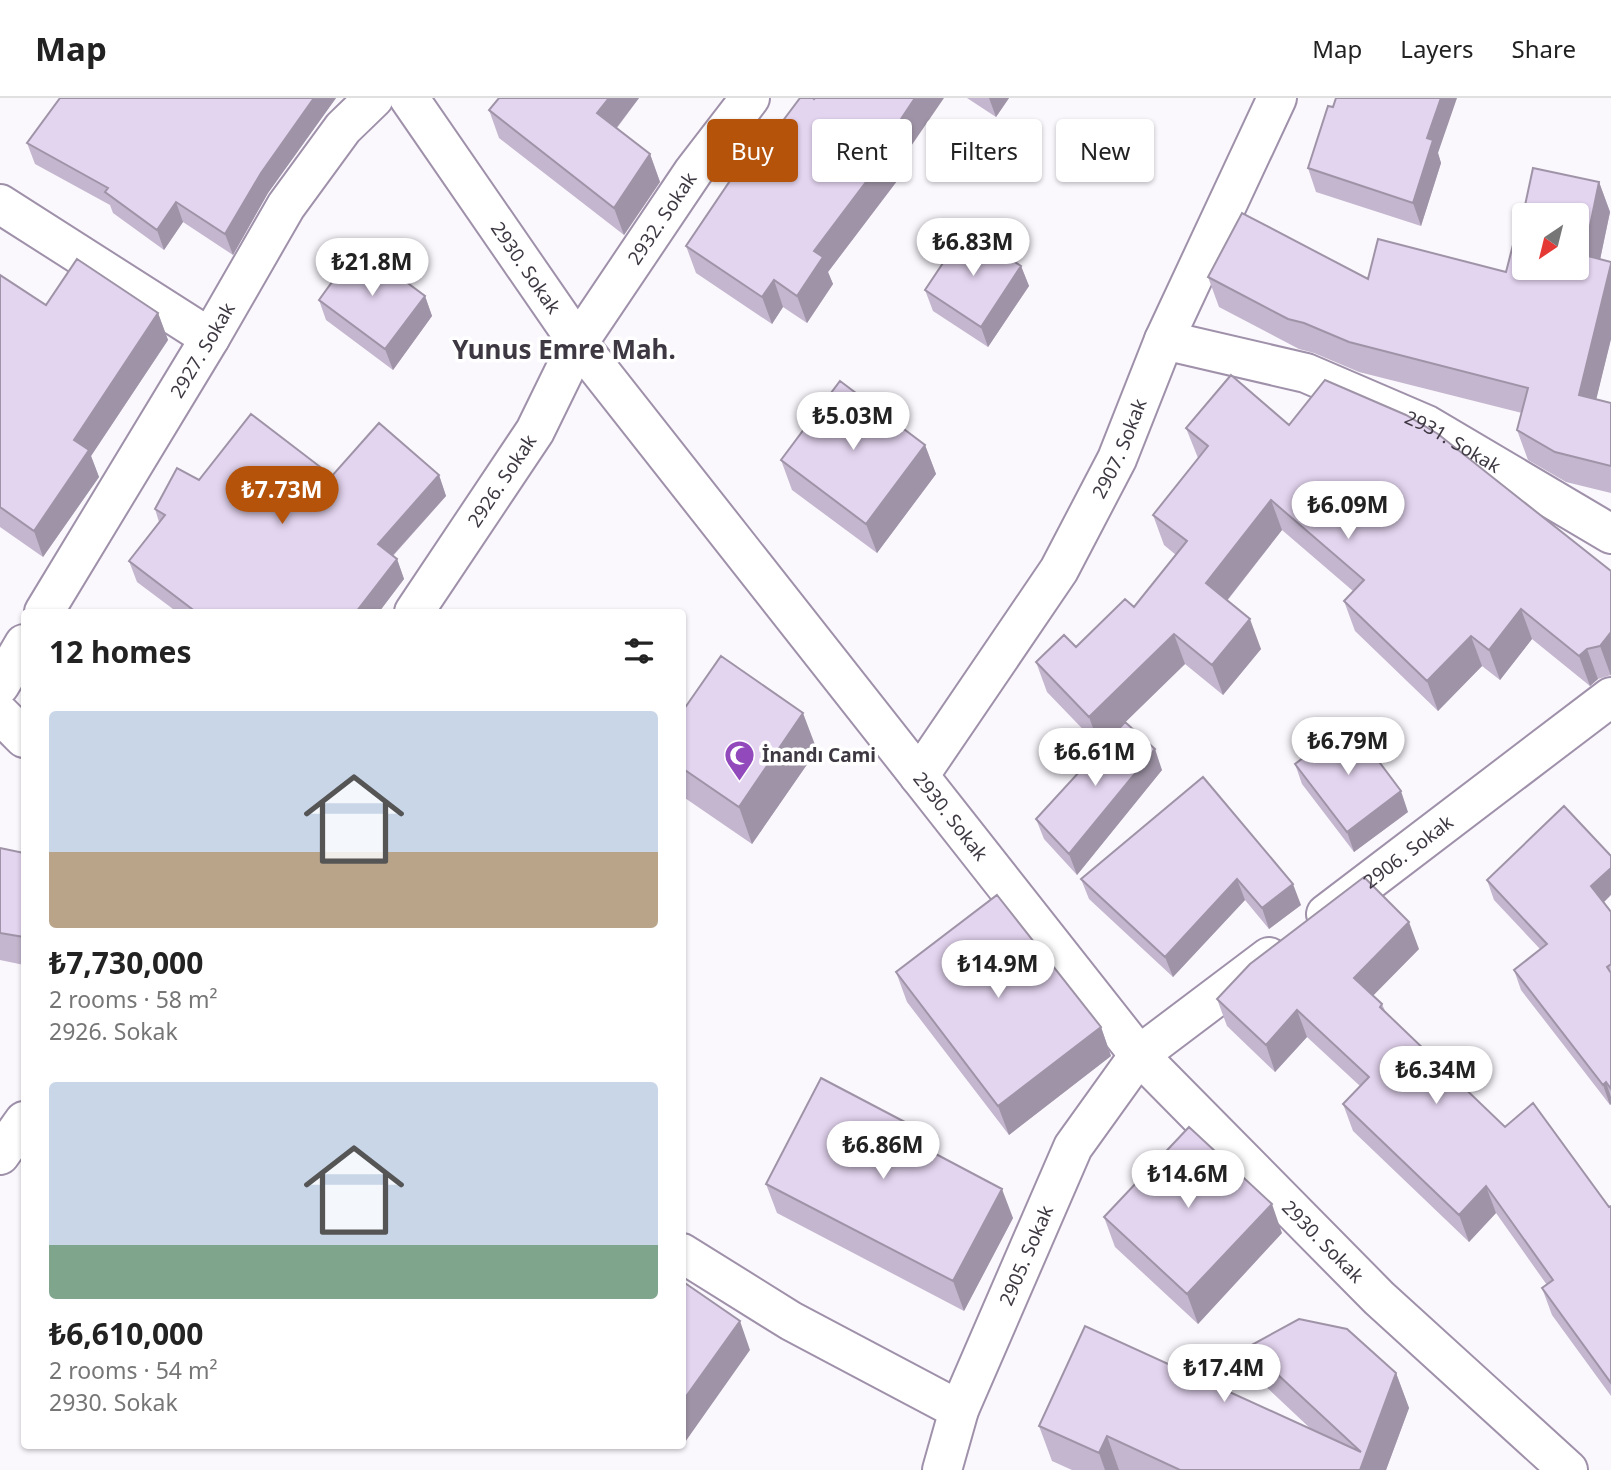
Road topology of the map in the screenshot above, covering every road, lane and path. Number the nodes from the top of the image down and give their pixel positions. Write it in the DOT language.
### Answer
graph roads {
  1 [pos="374,98"];
  2 [pos="409,98"];
  3 [pos="750,98"];
  4 [pos="1277,98"];
  5 [pos="0,204"];
  6 [pos="210,338"];
  7 [pos="1164,340"];
  8 [pos="578,342"];
  9 [pos="1611,534"];
  10 [pos="46,609"];
  11 [pos="416,609"];
  12 [pos="21,649"];
  13 [pos="0,685"];
  14 [pos="1611,697"];
  15 [pos="0,714"];
  16 [pos="21,735"];
  17 [pos="919,776"];
  18 [pos="1139,1055"];
  19 [pos="21,1125"];
  20 [pos="0,1155"];
  21 [pos="686,1255"];
  22 [pos="959,1410"];
  23 [pos="942,1470"];
  24 [pos="1568,1470"];
  1 -- 6 [label="street, 2927. Sokak"];
  2 -- 8 [label="street, 2930. Sokak"];
  3 -- 8 [label="street, 2932. Sokak"];
  4 -- 7 [label="street, 2907. Sokak"];
  5 -- 6 [label="street"];
  6 -- 10 [label="street, 2927. Sokak"];
  7 -- 9 [label="street, 2931. Sokak"];
  7 -- 17 [label="street, 2907. Sokak"];
  8 -- 11 [label="street, 2926. Sokak"];
  8 -- 17 [label="street, 2930. Sokak"];
  12 -- 13 [label="street"];
  14 -- 18 [label="street, 2906. Sokak"];
  15 -- 16 [label="street"];
  17 -- 18 [label="street, 2930. Sokak"];
  18 -- 22 [label="street, 2905. Sokak"];
  18 -- 24 [label="street, 2930. Sokak"];
  19 -- 20 [label="street"];
  21 -- 22 [label="street"];
  22 -- 23 [label="street, 2905. Sokak"];
}
